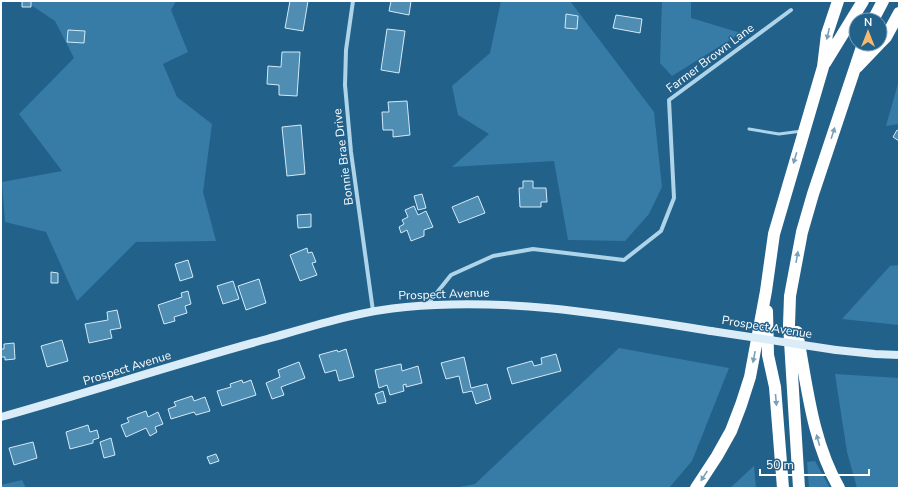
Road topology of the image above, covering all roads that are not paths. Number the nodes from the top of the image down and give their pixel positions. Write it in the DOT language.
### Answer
graph roads {
  1 [pos="353,1"];
  2 [pos="838,1"];
  3 [pos="863,1"];
  4 [pos="883,1"];
  5 [pos="791,10"];
  6 [pos="877,12"];
  7 [pos="899,13"];
  8 [pos="888,33"];
  9 [pos="860,52"];
  10 [pos="872,52"];
  11 [pos="823,67"];
  12 [pos="853,71"];
  13 [pos="749,129"];
  14 [pos="804,131"];
  15 [pos="766,291"];
  16 [pos="790,296"];
  17 [pos="427,305"];
  18 [pos="373,311"];
  19 [pos="899,355"];
  20 [pos="1,417"];
  21 [pos="696,488"];
  22 [pos="783,488"];
  23 [pos="799,488"];
  24 [pos="839,488"];
  1 -- 18 [label="street, Bonnie Brae Drive"];
  2 -- 11 [label="highway, one-way"];
  3 -- 11 [label="highway"];
  4 -- 6 [label="highway"];
  5 -- 17 [label="street, Farmer Brown Lane"];
  7 -- 8 [label="highway"];
  9 -- 12 [label="highway"];
  10 -- 12 [label="highway"];
  11 -- 14 [label="highway"];
  16 -- 12 [label="highway, one-way"];
  13 -- 14 [label="lane"];
  14 -- 15 [label="highway, one-way"];
  15 -- 21 [label="highway, one-way"];
  15 -- 22 [label="highway, one-way"];
  16 -- 23 [label="highway"];
  24 -- 16 [label="highway, one-way"];
  17 -- 18 [label="street, Prospect Avenue"];
  17 -- 19 [label="street, Prospect Avenue, bridge"];
  18 -- 20 [label="street, Prospect Avenue"];
}
